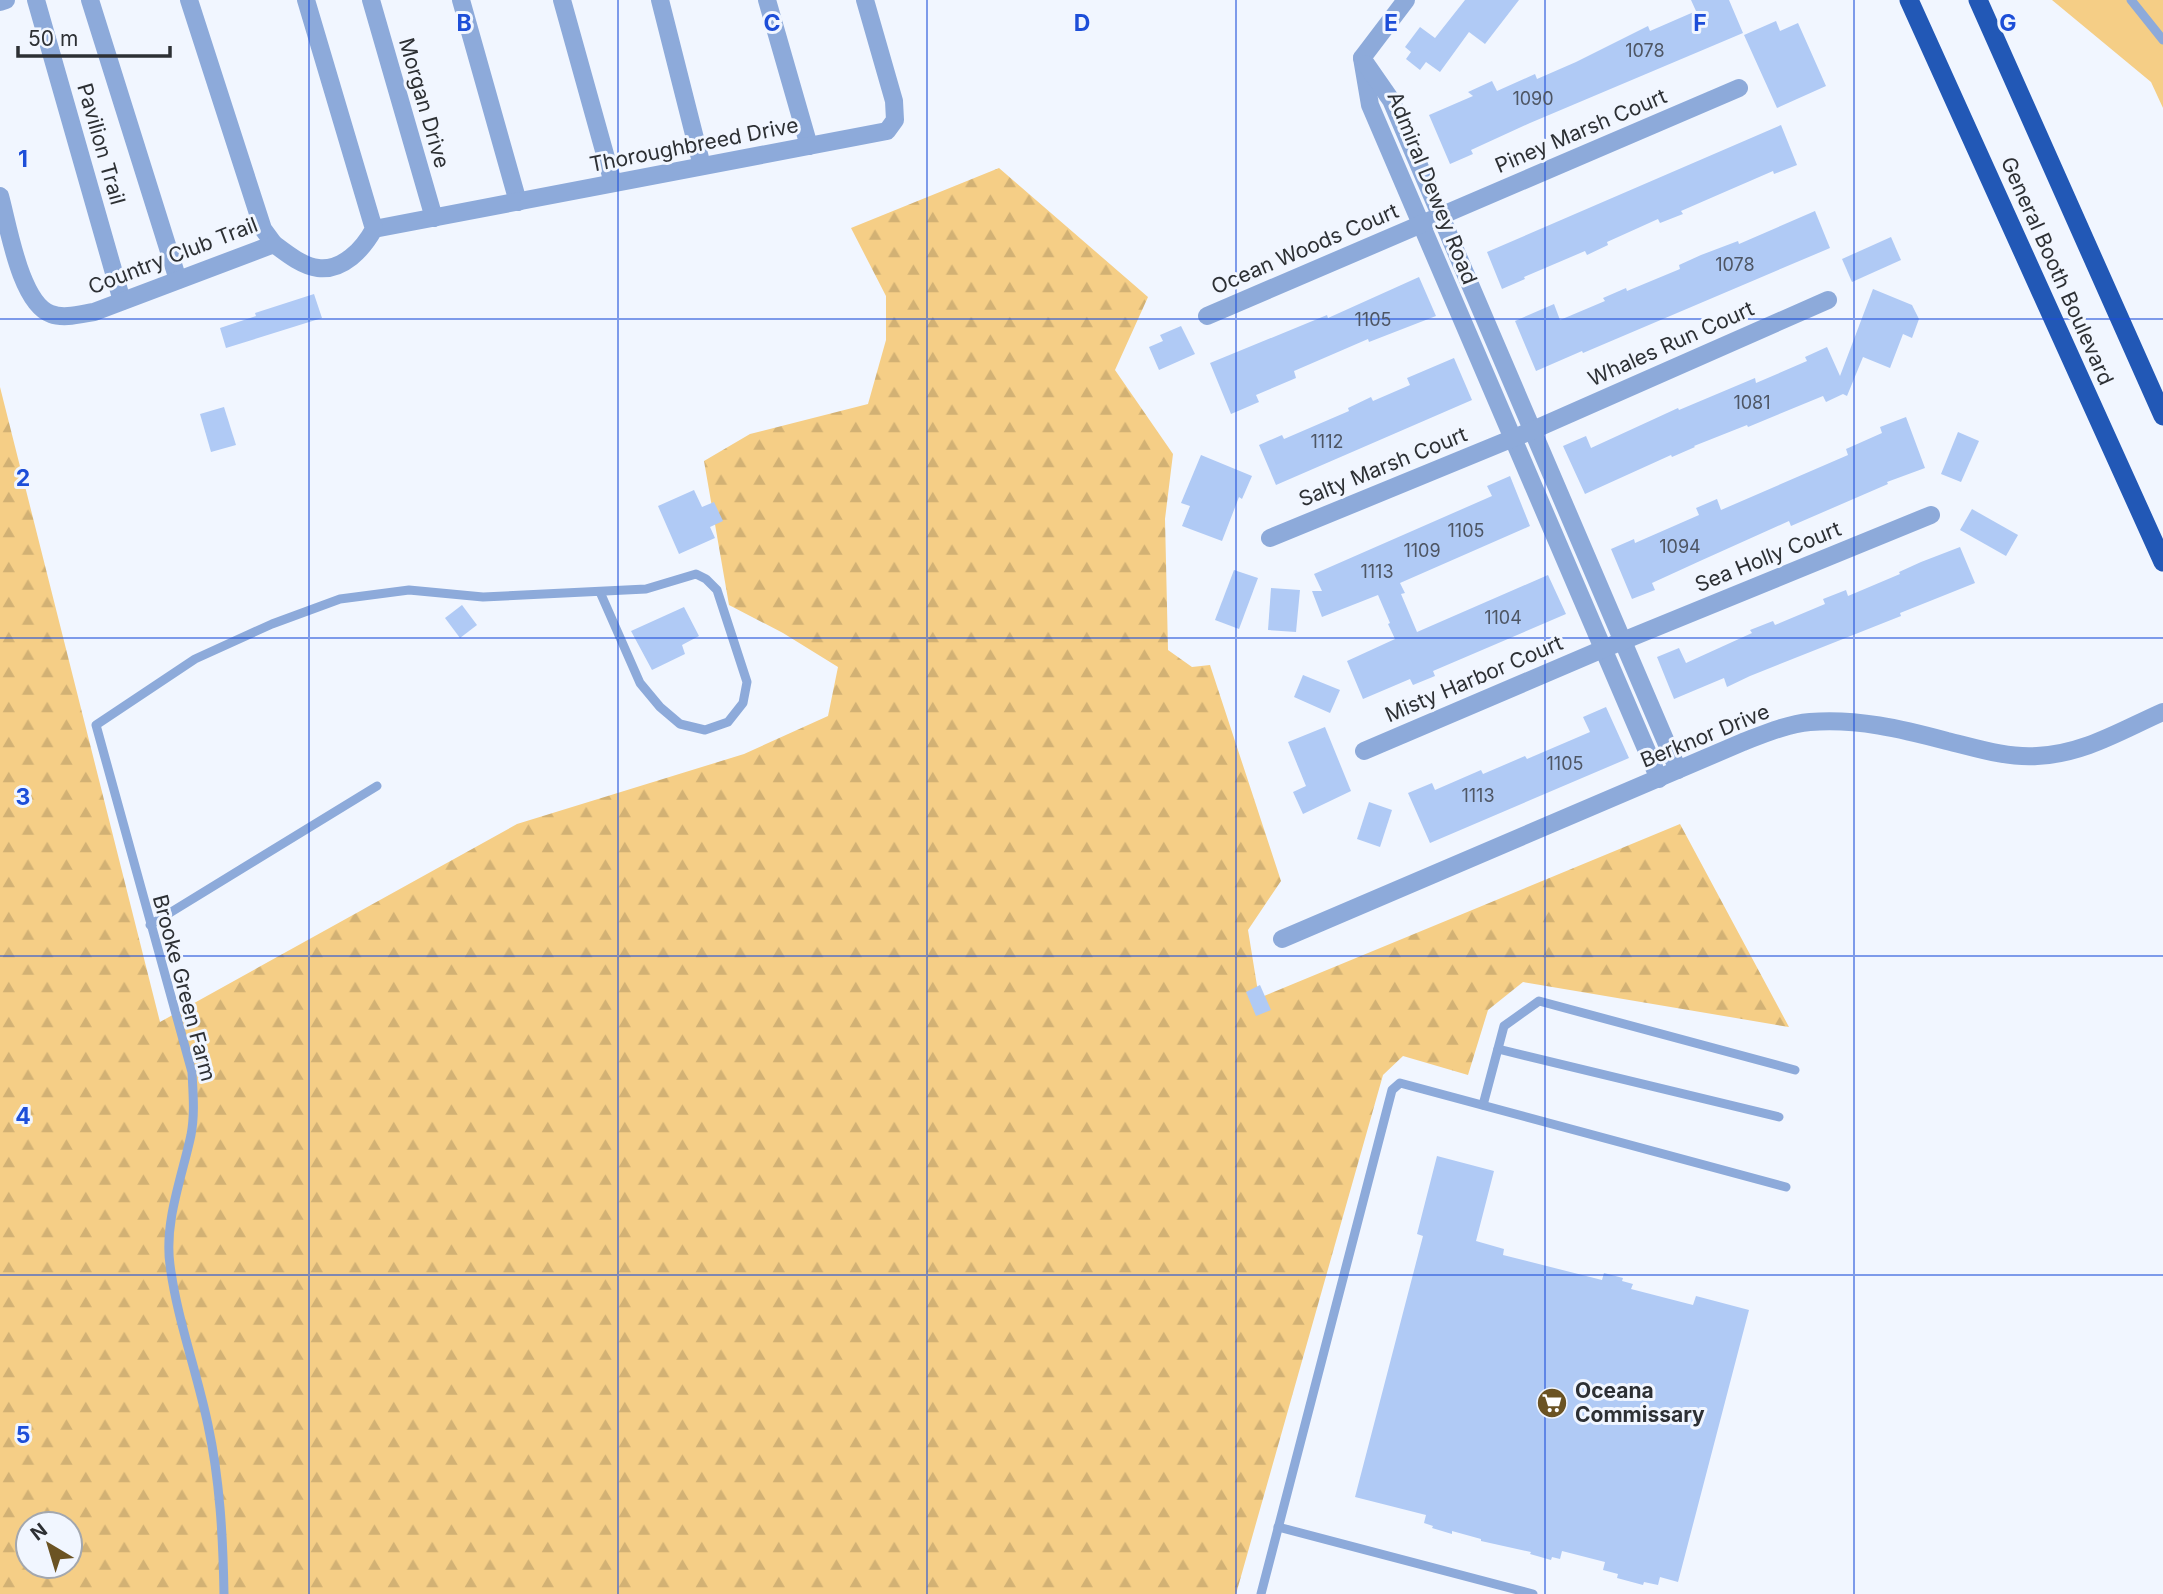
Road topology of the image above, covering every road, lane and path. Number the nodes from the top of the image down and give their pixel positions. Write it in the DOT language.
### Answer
graph roads {
  1 [pos="6,0"];
  2 [pos="36,0"];
  3 [pos="90,0"];
  4 [pos="188,0"];
  5 [pos="306,0"];
  6 [pos="371,0"];
  7 [pos="461,0"];
  8 [pos="562,0"];
  9 [pos="660,0"];
  10 [pos="767,0"];
  11 [pos="865,0"];
  12 [pos="1406,0"];
  13 [pos="1909,0"];
  14 [pos="1978,0"];
  15 [pos="2131,0"];
  16 [pos="0,2"];
  17 [pos="2163,40"];
  18 [pos="1362,58"];
  19 [pos="1739,88"];
  20 [pos="809,146"];
  21 [pos="702,166"];
  22 [pos="613,183"];
  23 [pos="0,195"];
  24 [pos="518,202"];
  25 [pos="1440,216"];
  26 [pos="434,218"];
  27 [pos="1421,224"];
  28 [pos="374,229"];
  29 [pos="274,244"];
  30 [pos="178,280"];
  31 [pos="1828,300"];
  32 [pos="122,301"];
  33 [pos="1207,316"];
  34 [pos="2163,416"];
  35 [pos="1533,430"];
  36 [pos="1513,439"];
  37 [pos="1931,515"];
  38 [pos="1270,538"];
  39 [pos="2163,562"];
  40 [pos="600,592"];
  41 [pos="1623,641"];
  42 [pos="1603,649"];
  43 [pos="2163,712"];
  44 [pos="1364,751"];
  45 [pos="1678,770"];
  46 [pos="1658,779"];
  47 [pos="377,786"];
  48 [pos="150,925"];
  49 [pos="1282,939"];
  50 [pos="1498,1049"];
  51 [pos="1795,1070"];
  52 [pos="1483,1105"];
  53 [pos="1779,1117"];
  54 [pos="1786,1187"];
  55 [pos="1278,1527"];
  56 [pos="224,1594"];
  57 [pos="1261,1594"];
  58 [pos="1533,1594"];
  1 -- 16 [label="street"];
  2 -- 32 [label="street, Pavilion Trail"];
  3 -- 30 [label="street"];
  4 -- 29 [label="street, Country Club Trail"];
  5 -- 28 [label="street"];
  6 -- 26 [label="street, Morgan Drive"];
  7 -- 24 [label="street"];
  8 -- 22 [label="street"];
  9 -- 21 [label="street"];
  10 -- 20 [label="street"];
  11 -- 20 [label="street, Thoroughbreed Drive"];
  12 -- 18 [label="street"];
  13 -- 39 [label="highway, General Booth Boulevard"];
  14 -- 34 [label="highway, General Booth Boulevard"];
  15 -- 17 [label="lane"];
  18 -- 25 [label="street, Admiral Dewey Road"];
  18 -- 27 [label="street, Admiral Dewey Road"];
  19 -- 25 [label="street, Piney Marsh Court"];
  20 -- 21 [label="street, Thoroughbreed Drive"];
  21 -- 22 [label="street, Thoroughbreed Drive"];
  22 -- 24 [label="street, Thoroughbreed Drive"];
  23 -- 32 [label="street, Country Club Trail"];
  24 -- 26 [label="street, Thoroughbreed Drive"];
  25 -- 27 [label="street, Piney Marsh Court"];
  25 -- 35 [label="street, Admiral Dewey Road"];
  26 -- 28 [label="street, Thoroughbreed Drive"];
  27 -- 33 [label="street, Ocean Woods Court"];
  27 -- 36 [label="street, Admiral Dewey Road"];
  28 -- 29 [label="street"];
  29 -- 30 [label="street, Country Club Trail"];
  30 -- 32 [label="street, Country Club Trail"];
  31 -- 35 [label="street, Whales Run Court"];
  35 -- 36 [label="street, Whales Run Court"];
  35 -- 41 [label="street, Admiral Dewey Road"];
  36 -- 38 [label="street, Salty Marsh Court"];
  36 -- 42 [label="street, Admiral Dewey Road"];
  37 -- 41 [label="street, Sea Holly Court"];
  40 -- 40 [label="lane"];
  40 -- 48 [label="lane, Brooke Green Farm"];
  41 -- 42 [label="street, Sea Holly Court"];
  41 -- 45 [label="street, Admiral Dewey Road"];
  42 -- 44 [label="street, Misty Harbor Court"];
  42 -- 46 [label="street, Admiral Dewey Road"];
  43 -- 45 [label="street, Berknor Drive"];
  45 -- 46 [label="street, Berknor Drive"];
  46 -- 49 [label="street, Berknor Drive"];
  47 -- 48 [label="lane"];
  48 -- 56 [label="lane, Brooke Green Farm"];
  50 -- 51 [label="lane"];
  50 -- 52 [label="lane"];
  50 -- 53 [label="lane"];
  52 -- 54 [label="lane"];
  52 -- 55 [label="lane"];
  55 -- 57 [label="lane"];
  55 -- 58 [label="lane"];
}
